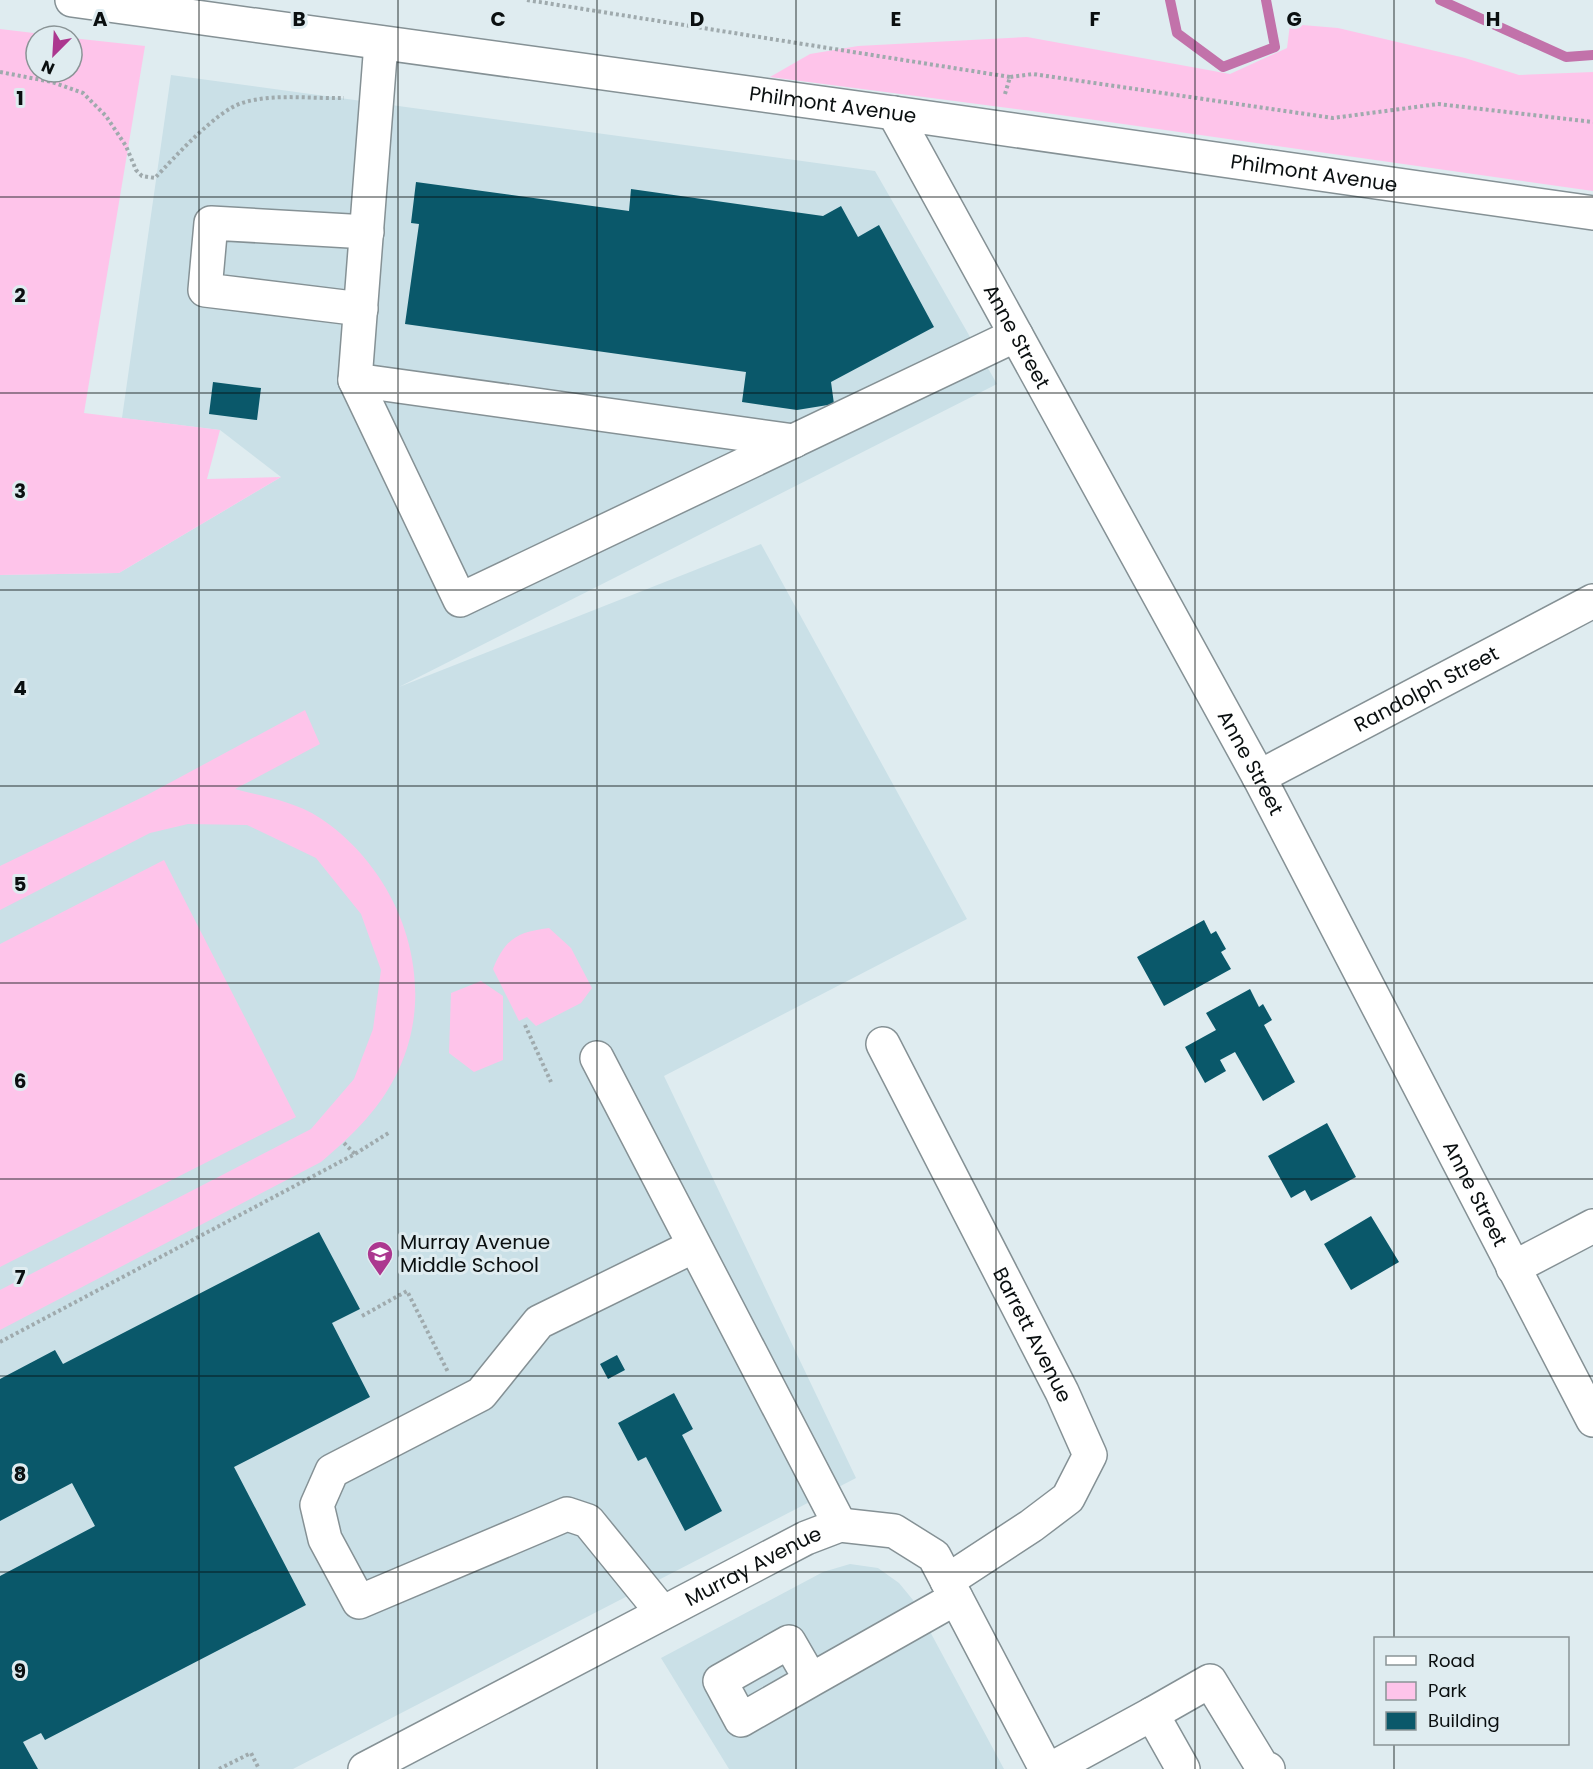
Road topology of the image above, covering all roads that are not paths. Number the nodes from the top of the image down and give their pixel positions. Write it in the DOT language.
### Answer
graph roads {
  1 [pos="72,0"];
  2 [pos="381,43"];
  3 [pos="894,113"];
  4 [pos="1593,213"];
  5 [pos="367,232"];
  6 [pos="361,309"];
  7 [pos="1016,335"];
  8 [pos="355,380"];
  9 [pos="794,441"];
  10 [pos="1593,601"];
  11 [pos="1259,777"];
  12 [pos="883,1044"];
  13 [pos="597,1058"];
  14 [pos="1593,1226"];
  15 [pos="694,1246"];
  16 [pos="1513,1268"];
  17 [pos="1593,1420"];
  18 [pos="840,1525"];
  19 [pos="952,1589"];
  20 [pos="662,1612"];
  21 [pos="811,1680"];
  22 [pos="1152,1714"];
  23 [pos="365,1769"];
  24 [pos="1046,1769"];
  25 [pos="1051,1769"];
  26 [pos="1183,1769"];
  27 [pos="1268,1769"];
  1 -- 2 [label="street, Philmont Avenue"];
  2 -- 3 [label="street, Philmont Avenue"];
  2 -- 5 [label="street"];
  3 -- 4 [label="street, Philmont Avenue"];
  3 -- 7 [label="street, Anne Street"];
  5 -- 6 [label="street"];
  5 -- 6 [label="street"];
  6 -- 8 [label="street"];
  7 -- 9 [label="street"];
  7 -- 11 [label="street, Anne Street"];
  8 -- 9 [label="street"];
  8 -- 9 [label="street"];
  10 -- 11 [label="street, Randolph Street"];
  11 -- 16 [label="street, Anne Street"];
  12 -- 19 [label="street, Barrett Avenue"];
  13 -- 15 [label="street"];
  14 -- 16 [label="street"];
  15 -- 18 [label="street"];
  15 -- 20 [label="street"];
  16 -- 17 [label="street, Anne Street"];
  18 -- 19 [label="street, Murray Avenue"];
  18 -- 20 [label="street, Murray Avenue"];
  19 -- 21 [label="street"];
  19 -- 24 [label="street, Murray Avenue"];
  20 -- 23 [label="street, Murray Avenue"];
  22 -- 25 [label="street"];
  22 -- 26 [label="street"];
  22 -- 27 [label="street"];
}
